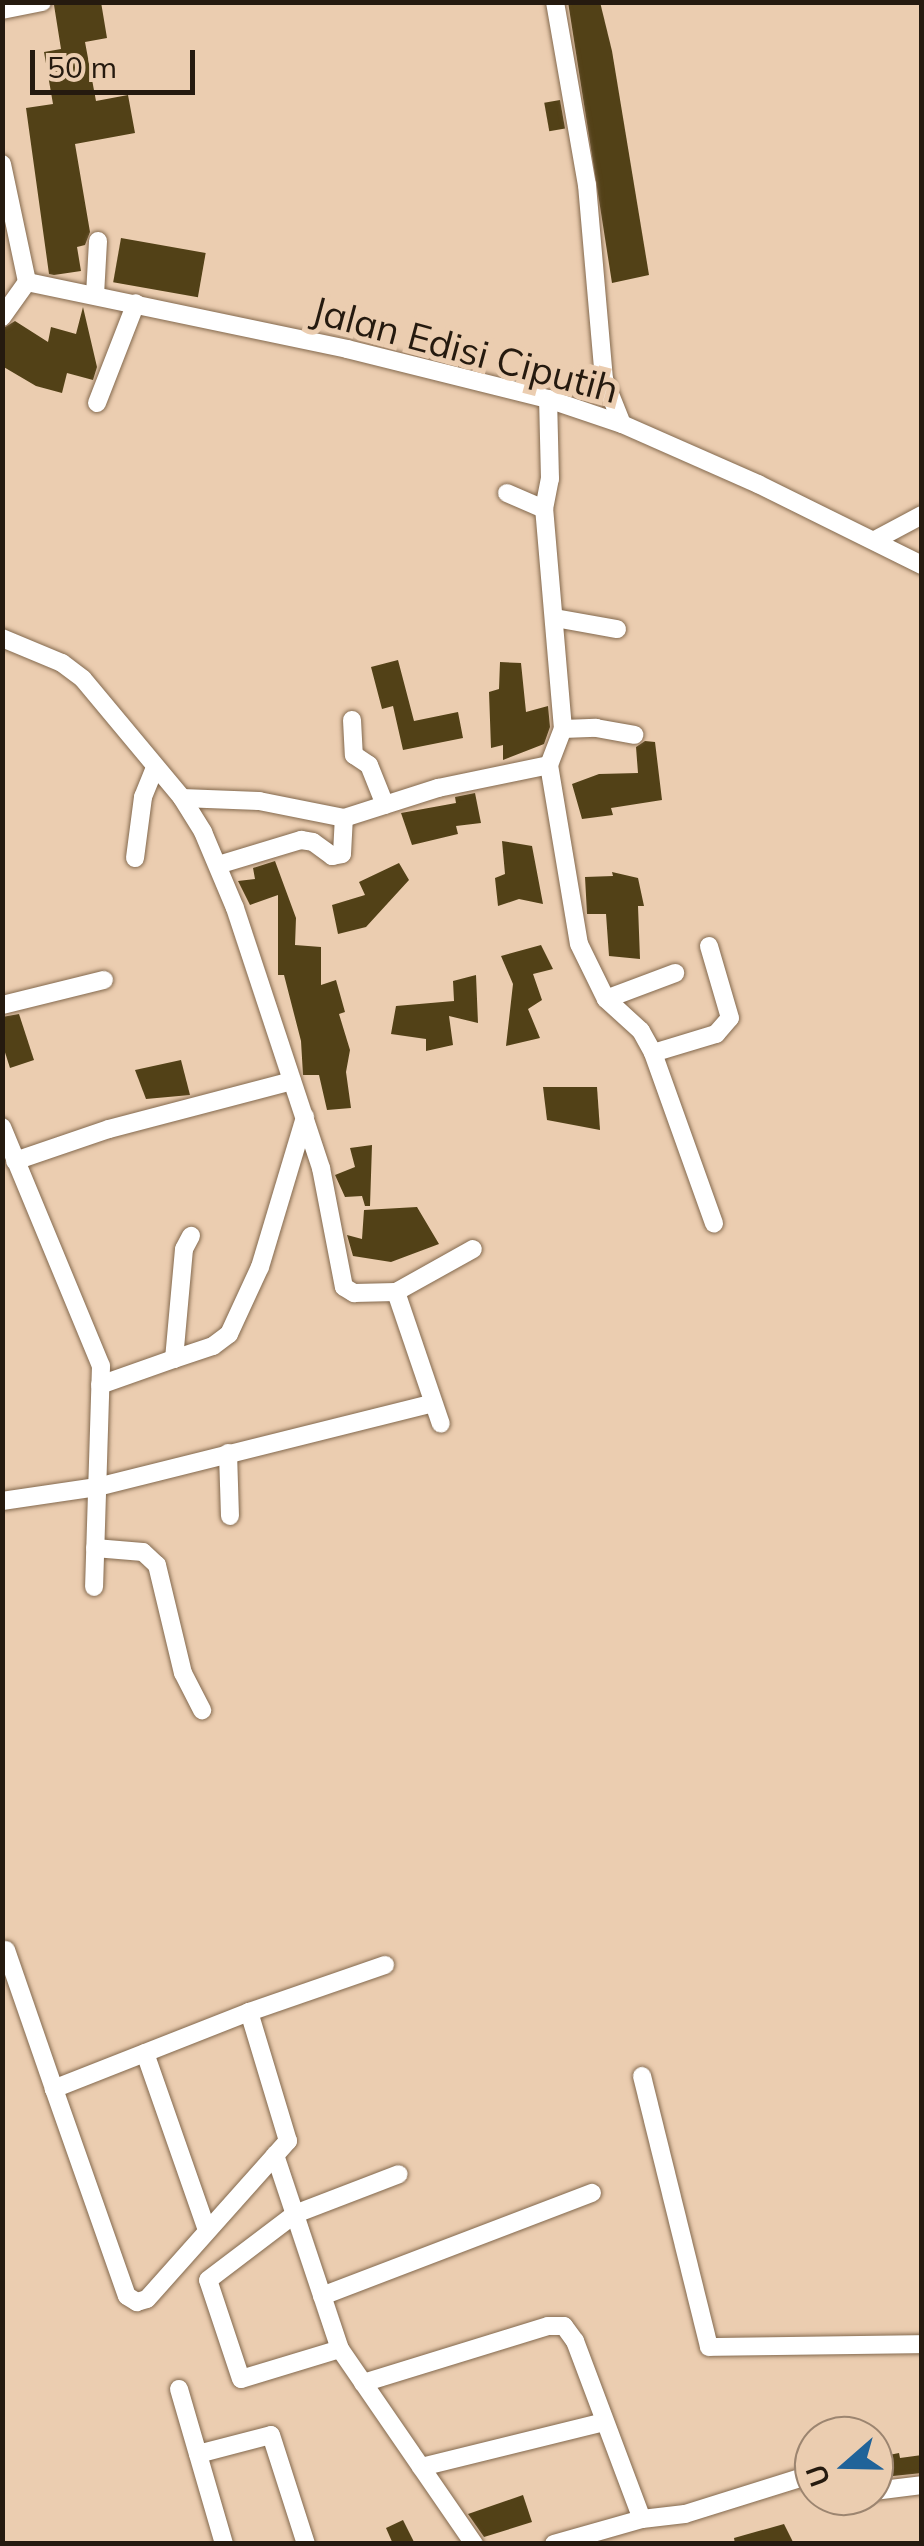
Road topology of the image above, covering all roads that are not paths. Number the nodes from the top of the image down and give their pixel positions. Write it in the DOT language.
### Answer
graph roads {
  1 [pos="42,2"];
  2 [pos="555,2"];
  3 [pos="2,10"];
  4 [pos="2,164"];
  5 [pos="98,241"];
  6 [pos="27,282"];
  7 [pos="95,295"];
  8 [pos="136,303"];
  9 [pos="2,316"];
  10 [pos="548,399"];
  11 [pos="96,403"];
  12 [pos="622,424"];
  13 [pos="508,493"];
  14 [pos="544,509"];
  15 [pos="922,516"];
  16 [pos="876,539"];
  17 [pos="922,565"];
  18 [pos="554,618"];
  19 [pos="617,629"];
  20 [pos="7,643"];
  21 [pos="352,720"];
  22 [pos="563,729"];
  23 [pos="634,735"];
  24 [pos="549,765"];
  25 [pos="156,768"];
  26 [pos="182,798"];
  27 [pos="385,805"];
  28 [pos="344,818"];
  29 [pos="136,858"];
  30 [pos="218,864"];
  31 [pos="709,946"];
  32 [pos="675,974"];
  33 [pos="104,980"];
  34 [pos="606,999"];
  35 [pos="2,1005"];
  36 [pos="652,1052"];
  37 [pos="292,1080"];
  38 [pos="305,1117"];
  39 [pos="2,1128"];
  40 [pos="15,1160"];
  41 [pos="714,1223"];
  42 [pos="191,1236"];
  43 [pos="472,1250"];
  44 [pos="396,1292"];
  45 [pos="174,1359"];
  46 [pos="100,1385"];
  47 [pos="433,1403"];
  48 [pos="441,1424"];
  49 [pos="228,1453"];
  50 [pos="97,1487"];
  51 [pos="2,1500"];
  52 [pos="230,1516"];
  53 [pos="95,1548"];
  54 [pos="94,1586"];
  55 [pos="202,1710"];
  56 [pos="6,1950"];
  57 [pos="384,1965"];
  58 [pos="249,2012"];
  59 [pos="145,2053"];
  60 [pos="642,2076"];
  61 [pos="54,2089"];
  62 [pos="274,2155"];
  63 [pos="399,2174"];
  64 [pos="592,2193"];
  65 [pos="294,2214"];
  66 [pos="206,2227"];
  67 [pos="322,2296"];
  68 [pos="922,2344"];
  69 [pos="340,2349"];
  70 [pos="364,2383"];
  71 [pos="179,2389"];
  72 [pos="604,2422"];
  73 [pos="198,2454"];
  74 [pos="421,2468"];
  75 [pos="794,2480"];
  76 [pos="922,2485"];
  77 [pos="894,2488"];
  78 [pos="642,2519"];
  79 [pos="224,2544"];
  80 [pos="306,2544"];
  81 [pos="474,2544"];
  82 [pos="554,2544"];
  1 -- 3 [label="street"];
  2 -- 12 [label="street"];
  4 -- 6 [label="street"];
  5 -- 7 [label="street"];
  6 -- 7 [label="street, Jalan Edisi Ciputih"];
  6 -- 9 [label="street"];
  7 -- 8 [label="street, Jalan Edisi Ciputih"];
  8 -- 10 [label="street, Jalan Edisi Ciputih"];
  8 -- 11 [label="street"];
  10 -- 12 [label="street, Jalan Edisi Ciputih"];
  10 -- 14 [label="street"];
  12 -- 16 [label="street, Jalan Edisi Ciputih"];
  13 -- 14 [label="street"];
  14 -- 18 [label="street"];
  15 -- 16 [label="street"];
  16 -- 17 [label="street, Jalan Edisi Ciputih"];
  18 -- 19 [label="street"];
  18 -- 22 [label="street"];
  20 -- 25 [label="street"];
  21 -- 27 [label="street"];
  22 -- 23 [label="street"];
  22 -- 24 [label="street"];
  24 -- 27 [label="street"];
  24 -- 34 [label="street"];
  25 -- 26 [label="street"];
  25 -- 29 [label="street"];
  26 -- 28 [label="street"];
  26 -- 30 [label="street"];
  27 -- 28 [label="street"];
  28 -- 30 [label="street"];
  30 -- 37 [label="street"];
  31 -- 36 [label="street"];
  32 -- 34 [label="street"];
  33 -- 35 [label="street"];
  34 -- 36 [label="street"];
  36 -- 41 [label="street"];
  37 -- 38 [label="street"];
  37 -- 40 [label="street"];
  38 -- 44 [label="street"];
  38 -- 45 [label="street"];
  39 -- 40 [label="street"];
  40 -- 46 [label="street"];
  42 -- 45 [label="street"];
  43 -- 44 [label="street"];
  44 -- 47 [label="street"];
  45 -- 46 [label="street"];
  46 -- 50 [label="street"];
  47 -- 48 [label="street"];
  47 -- 49 [label="street"];
  49 -- 50 [label="street"];
  49 -- 52 [label="street"];
  50 -- 51 [label="street"];
  50 -- 53 [label="street"];
  53 -- 54 [label="street"];
  53 -- 55 [label="street"];
  56 -- 61 [label="street"];
  57 -- 58 [label="street"];
  58 -- 59 [label="street"];
  58 -- 62 [label="street"];
  59 -- 61 [label="street"];
  59 -- 66 [label="street"];
  60 -- 68 [label="street"];
  61 -- 66 [label="street"];
  62 -- 65 [label="street"];
  62 -- 66 [label="street"];
  63 -- 65 [label="street"];
  64 -- 67 [label="street"];
  65 -- 67 [label="street"];
  65 -- 69 [label="street"];
  67 -- 69 [label="street"];
  69 -- 70 [label="street"];
  70 -- 72 [label="street"];
  70 -- 74 [label="street"];
  71 -- 73 [label="street"];
  72 -- 74 [label="street"];
  72 -- 78 [label="street"];
  73 -- 79 [label="street"];
  73 -- 80 [label="street"];
  74 -- 81 [label="street"];
  75 -- 78 [label="street"];
  76 -- 77 [label="street"];
  78 -- 82 [label="street"];
}
